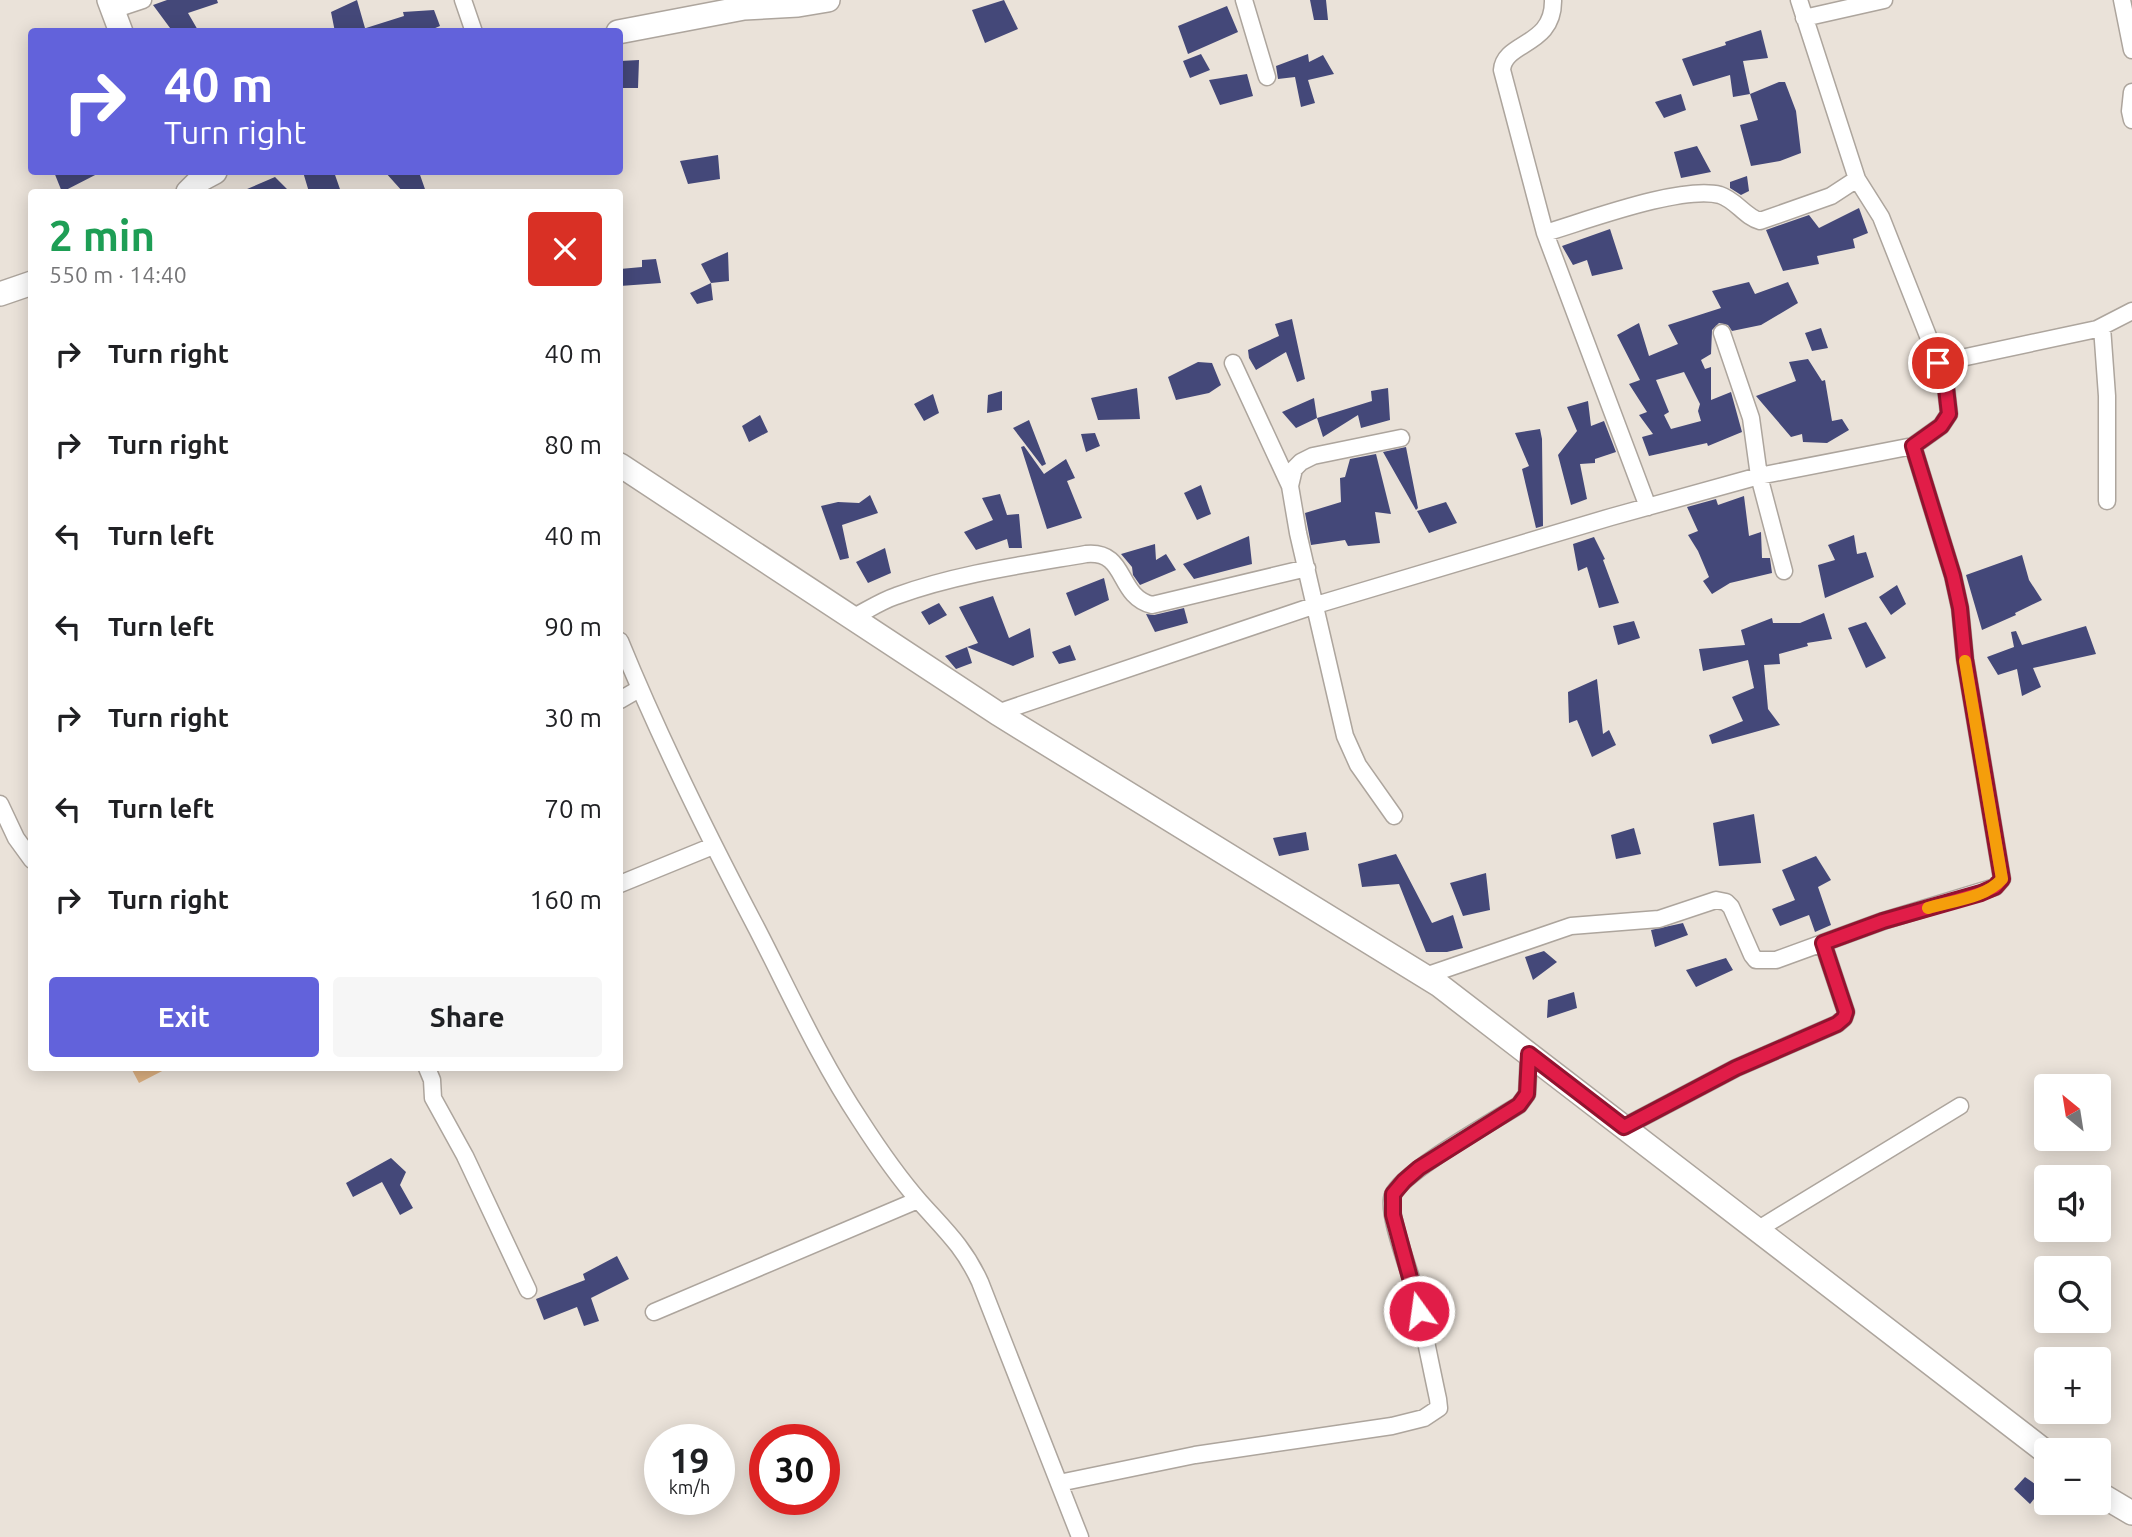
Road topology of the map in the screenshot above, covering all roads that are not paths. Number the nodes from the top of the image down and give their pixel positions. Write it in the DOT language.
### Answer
graph roads {
  1 [pos="143,0"];
  2 [pos="463,0"];
  3 [pos="828,0"];
  4 [pos="1244,0"];
  5 [pos="1553,0"];
  6 [pos="1799,0"];
  7 [pos="1884,0"];
  8 [pos="2122,0"];
  9 [pos="743,4"];
  10 [pos="114,14"];
  11 [pos="1804,18"];
  12 [pos="473,28"];
  13 [pos="623,31"];
  14 [pos="2132,50"];
  15 [pos="1267,77"];
  16 [pos="2132,92"];
  17 [pos="2132,120"];
  18 [pos="1857,179"];
  19 [pos="1545,233"];
  20 [pos="28,284"];
  21 [pos="0,294"];
  22 [pos="2132,311"];
  23 [pos="2102,327"];
  24 [pos="1722,333"];
  25 [pos="1233,363"];
  26 [pos="1938,363"];
  27 [pos="1401,438"];
  28 [pos="1913,446"];
  29 [pos="623,467"];
  30 [pos="1759,476"];
  31 [pos="1290,486"];
  32 [pos="2107,501"];
  33 [pos="1648,507"];
  34 [pos="1307,568"];
  35 [pos="1784,571"];
  36 [pos="1316,605"];
  37 [pos="852,618"];
  38 [pos="623,649"];
  39 [pos="639,689"];
  40 [pos="623,698"];
  41 [pos="996,713"];
  42 [pos="0,804"];
  43 [pos="1394,816"];
  44 [pos="713,846"];
  45 [pos="28,854"];
  46 [pos="623,883"];
  47 [pos="1823,943"];
  48 [pos="1425,976"];
  49 [pos="1529,1054"];
  50 [pos="428,1071"];
  51 [pos="1960,1106"];
  52 [pos="1624,1127"];
  53 [pos="918,1200"];
  54 [pos="1756,1230"];
  55 [pos="528,1290"];
  56 [pos="654,1312"];
  57 [pos="2034,1443"];
  58 [pos="1059,1483"];
  59 [pos="2111,1501"];
  60 [pos="2132,1513"];
  61 [pos="1080,1537"];
  1 -- 10 [label="street"];
  2 -- 12 [label="street"];
  3 -- 9 [label="main road"];
  4 -- 15 [label="street"];
  5 -- 19 [label="street"];
  6 -- 11 [label="street"];
  7 -- 11 [label="street"];
  8 -- 14 [label="street"];
  9 -- 13 [label="main road"];
  11 -- 18 [label="street"];
  16 -- 17 [label="street"];
  18 -- 19 [label="street"];
  18 -- 26 [label="street"];
  19 -- 33 [label="street"];
  20 -- 21 [label="main road"];
  22 -- 23 [label="street"];
  23 -- 26 [label="street"];
  23 -- 32 [label="street"];
  24 -- 30 [label="street"];
  25 -- 31 [label="street"];
  26 -- 28 [label="street"];
  27 -- 31 [label="street"];
  28 -- 30 [label="street"];
  28 -- 47 [label="street"];
  29 -- 37 [label="main road"];
  30 -- 33 [label="street"];
  30 -- 35 [label="street"];
  31 -- 34 [label="street"];
  33 -- 36 [label="street"];
  34 -- 36 [label="street"];
  34 -- 37 [label="street"];
  36 -- 41 [label="street"];
  36 -- 43 [label="street"];
  37 -- 41 [label="main road"];
  38 -- 39 [label="street"];
  39 -- 40 [label="street"];
  39 -- 44 [label="street"];
  41 -- 48 [label="main road"];
  42 -- 45 [label="street"];
  44 -- 46 [label="street"];
  44 -- 53 [label="street"];
  47 -- 48 [label="street"];
  47 -- 52 [label="street"];
  48 -- 49 [label="main road"];
  49 -- 52 [label="main road"];
  49 -- 58 [label="street"];
  50 -- 55 [label="street"];
  51 -- 54 [label="street"];
  52 -- 54 [label="main road"];
  53 -- 56 [label="street"];
  53 -- 58 [label="street"];
  54 -- 57 [label="main road"];
  58 -- 61 [label="street"];
  59 -- 60 [label="main road"];
}
